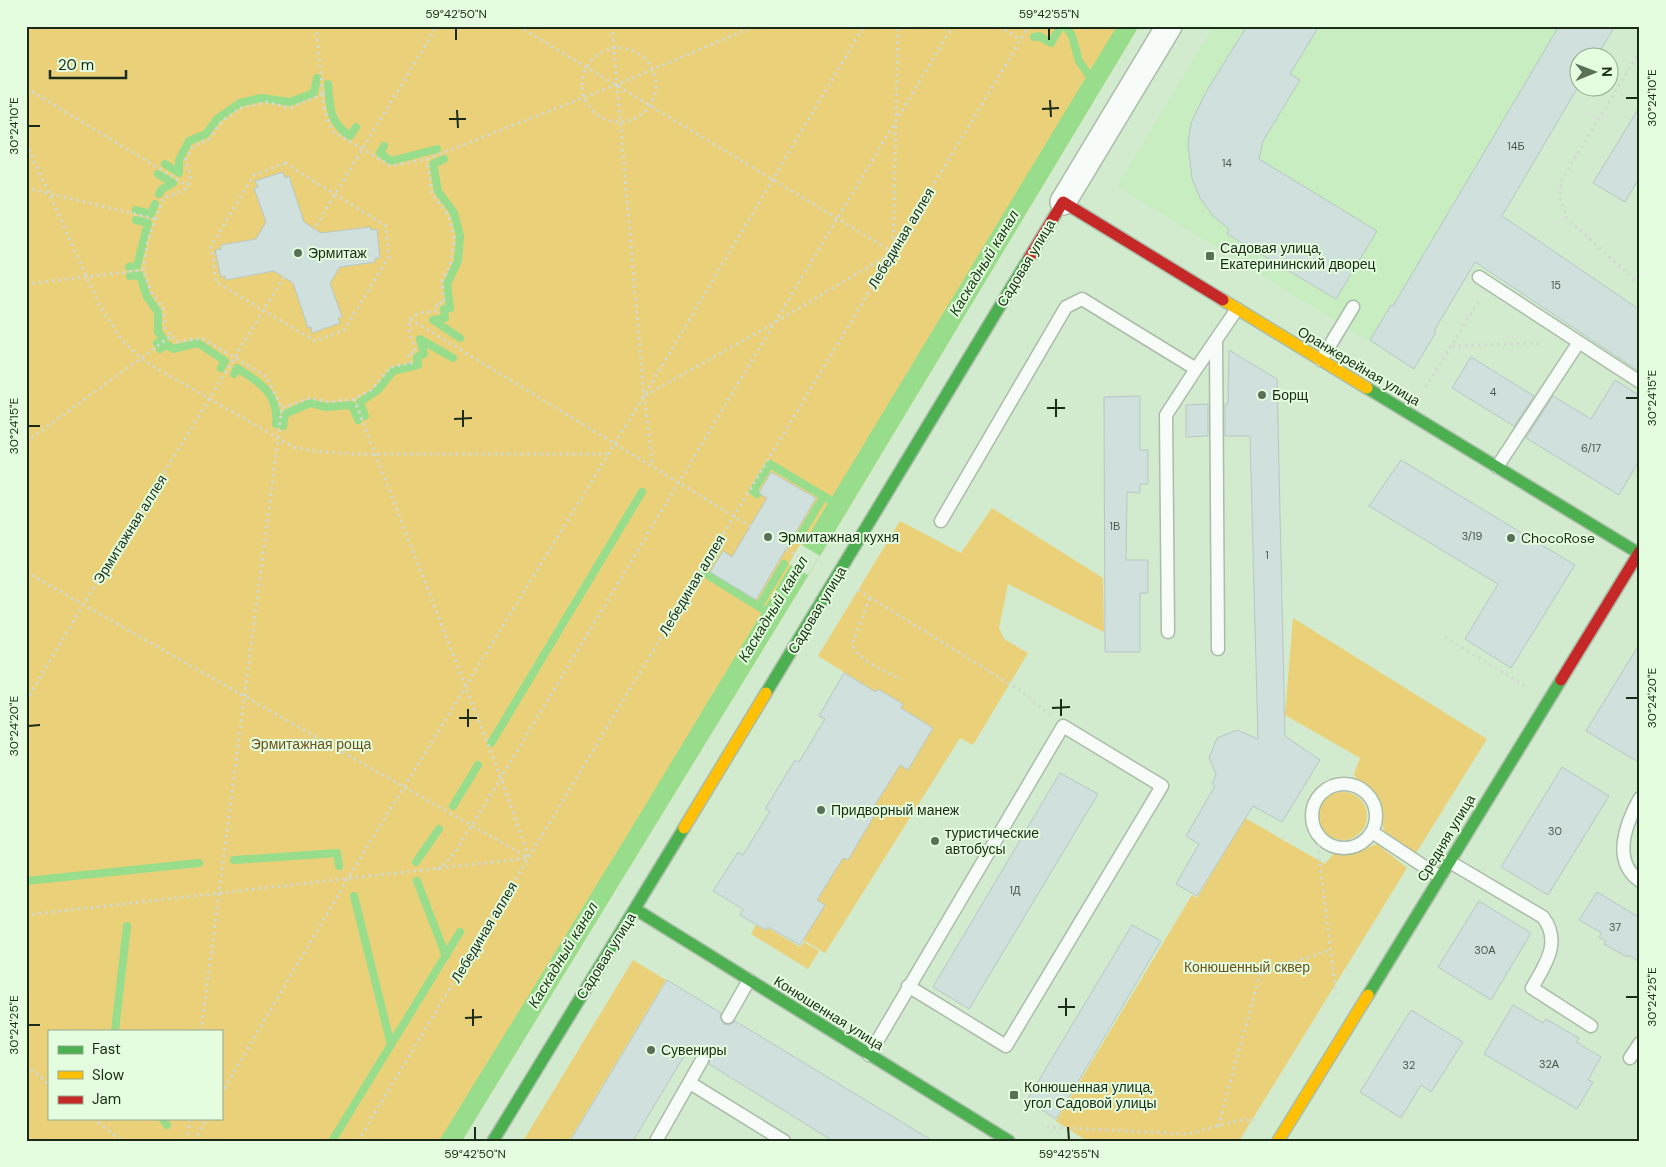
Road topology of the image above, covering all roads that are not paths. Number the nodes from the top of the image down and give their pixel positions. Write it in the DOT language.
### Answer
graph roads {
  1 [pos="1169,26"];
  2 [pos="1063,202"];
  3 [pos="1479,277"];
  4 [pos="1353,307"];
  5 [pos="1237,309"];
  6 [pos="1216,342"];
  7 [pos="1579,342"];
  8 [pos="1321,360"];
  9 [pos="1196,369"];
  10 [pos="1640,382"];
  11 [pos="1497,467"];
  12 [pos="941,521"];
  13 [pos="1639,553"];
  14 [pos="1168,632"];
  15 [pos="1218,649"];
  16 [pos="1640,798"];
  17 [pos="1372,832"];
  18 [pos="1450,862"];
  19 [pos="1440,877"];
  20 [pos="1640,881"];
  21 [pos="635,909"];
  22 [pos="749,980"];
  23 [pos="908,986"];
  24 [pos="728,1017"];
  25 [pos="1591,1026"];
  26 [pos="1640,1043"];
  27 [pos="869,1054"];
  28 [pos="1630,1058"];
  29 [pos="702,1060"];
  30 [pos="690,1083"];
  31 [pos="492,1141"];
  32 [pos="656,1141"];
  33 [pos="784,1141"];
  34 [pos="1009,1141"];
  35 [pos="1278,1141"];
  1 -- 2 [label="street, Садовая улица"];
  2 -- 5 [label="main road, Оранжерейная улица"];
  2 -- 21 [label="main road, Садовая улица"];
  3 -- 7 [label="lane"];
  4 -- 8 [label="lane"];
  5 -- 6 [label="lane"];
  5 -- 8 [label="main road, Оранжерейная улица"];
  6 -- 9 [label="lane"];
  6 -- 15 [label="lane"];
  7 -- 10 [label="lane"];
  7 -- 11 [label="lane"];
  8 -- 11 [label="main road, Оранжерейная улица"];
  9 -- 12 [label="lane"];
  9 -- 14 [label="lane"];
  11 -- 13 [label="main road, Оранжерейная улица"];
  13 -- 18 [label="main road, Средняя улица"];
  16 -- 20 [label="lane"];
  17 -- 17 [label="lane"];
  17 -- 19 [label="lane"];
  18 -- 19 [label="main road, Средняя улица"];
  18 -- 25 [label="lane"];
  19 -- 35 [label="main road, Средняя улица"];
  21 -- 22 [label="main road, Конюшенная улица"];
  21 -- 31 [label="main road, Садовая улица"];
  22 -- 24 [label="lane"];
  22 -- 27 [label="main road, Конюшенная улица"];
  23 -- 23 [label="lane"];
  23 -- 27 [label="lane"];
  26 -- 28 [label="lane"];
  27 -- 34 [label="main road, Конюшенная улица"];
  29 -- 30 [label="lane"];
  30 -- 32 [label="lane"];
  30 -- 33 [label="lane"];
}
